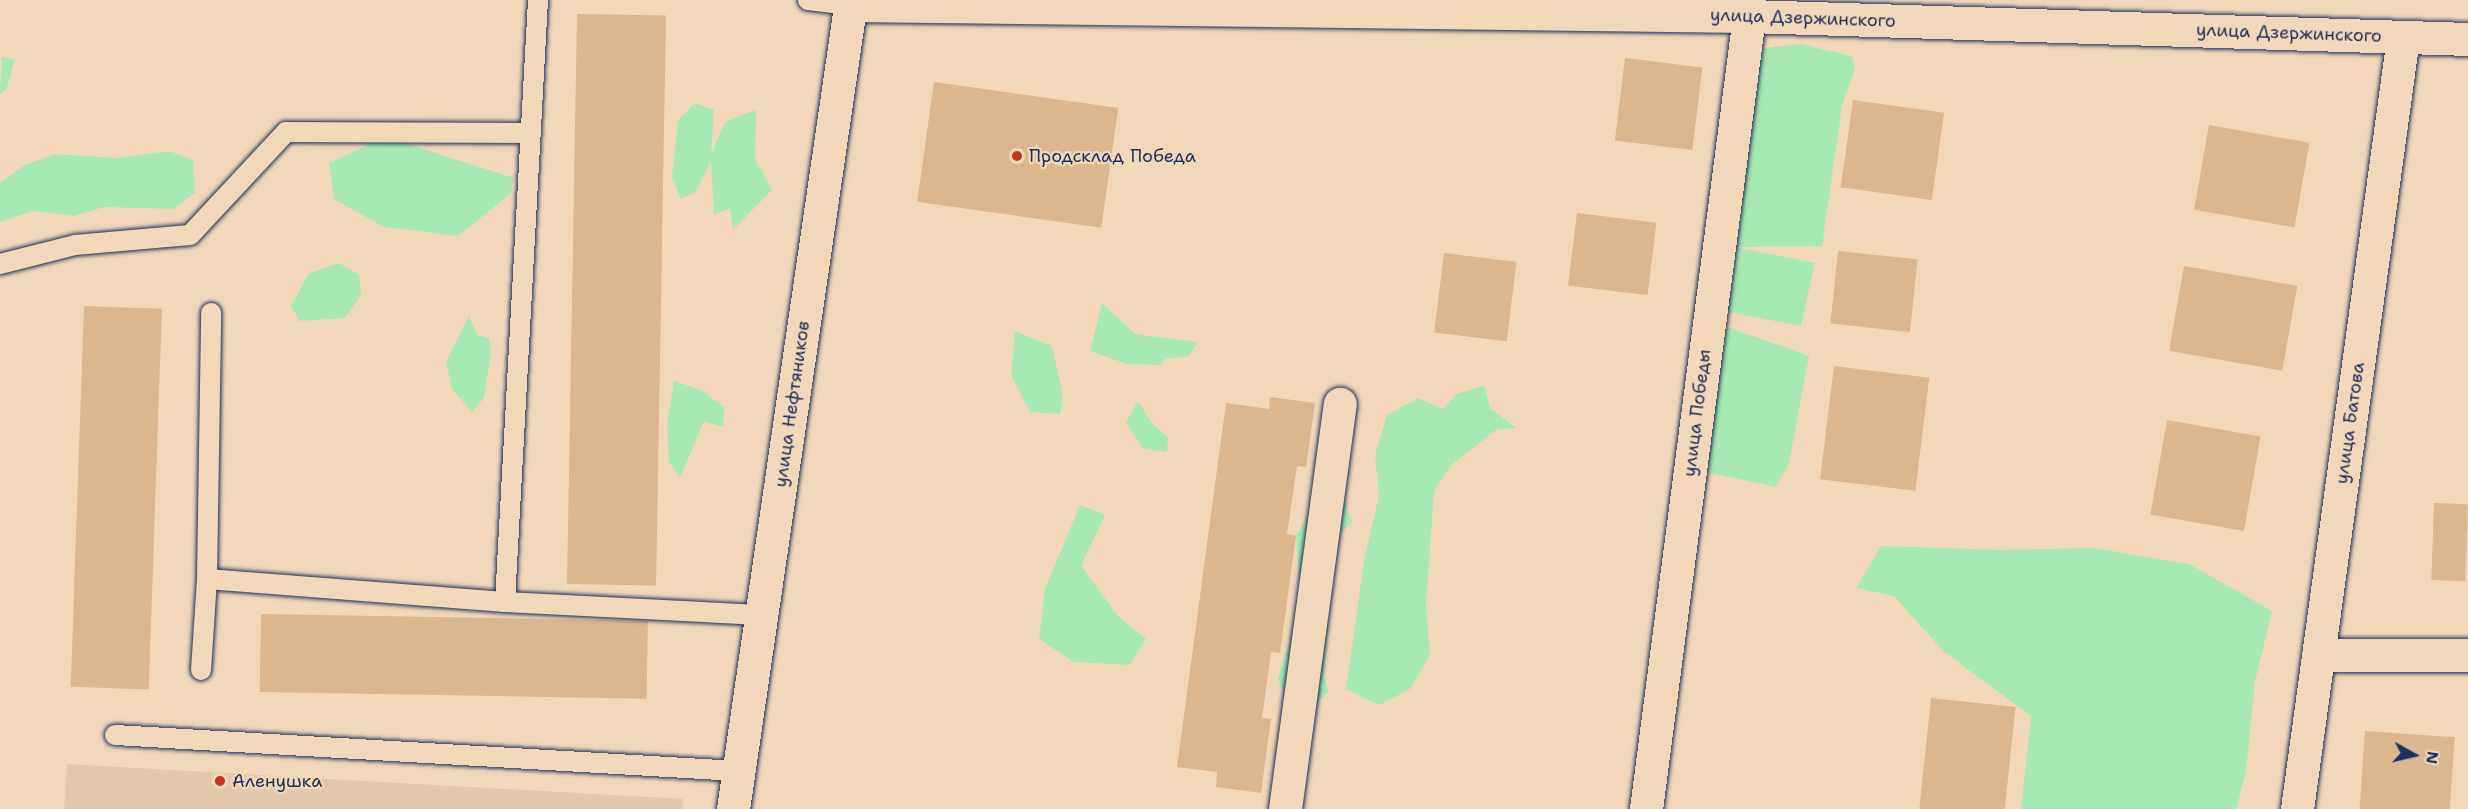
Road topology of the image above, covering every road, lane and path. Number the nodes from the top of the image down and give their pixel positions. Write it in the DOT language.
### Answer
graph roads {
  1 [pos="538,0"];
  2 [pos="808,0"];
  3 [pos="851,2"];
  4 [pos="1749,16"];
  5 [pos="2403,37"];
  6 [pos="2468,39"];
  7 [pos="531,133"];
  8 [pos="0,264"];
  9 [pos="211,313"];
  10 [pos="1340,404"];
  11 [pos="207,579"];
  12 [pos="505,602"];
  13 [pos="760,615"];
  14 [pos="2318,655"];
  15 [pos="2468,655"];
  16 [pos="201,670"];
  17 [pos="115,735"];
  18 [pos="738,771"];
  19 [pos="733,809"];
  20 [pos="1285,809"];
  21 [pos="1646,809"];
  22 [pos="2296,809"];
  1 -- 7 [label="lane"];
  2 -- 3 [label="lane"];
  3 -- 4 [label="street, улица Дзержинского"];
  3 -- 13 [label="street, улица Нефтяников"];
  4 -- 5 [label="street, улица Дзержинского"];
  4 -- 21 [label="street, улица Победы"];
  5 -- 6 [label="street, улица Дзержинского"];
  5 -- 14 [label="street, улица Батова"];
  7 -- 8 [label="lane"];
  7 -- 12 [label="lane"];
  9 -- 11 [label="lane"];
  10 -- 20 [label="street"];
  11 -- 12 [label="lane"];
  11 -- 16 [label="lane"];
  12 -- 13 [label="lane"];
  13 -- 18 [label="street, улица Нефтяников"];
  14 -- 15 [label="street"];
  14 -- 22 [label="street, улица Батова"];
  17 -- 18 [label="lane"];
  18 -- 19 [label="street, улица Нефтяников"];
}
